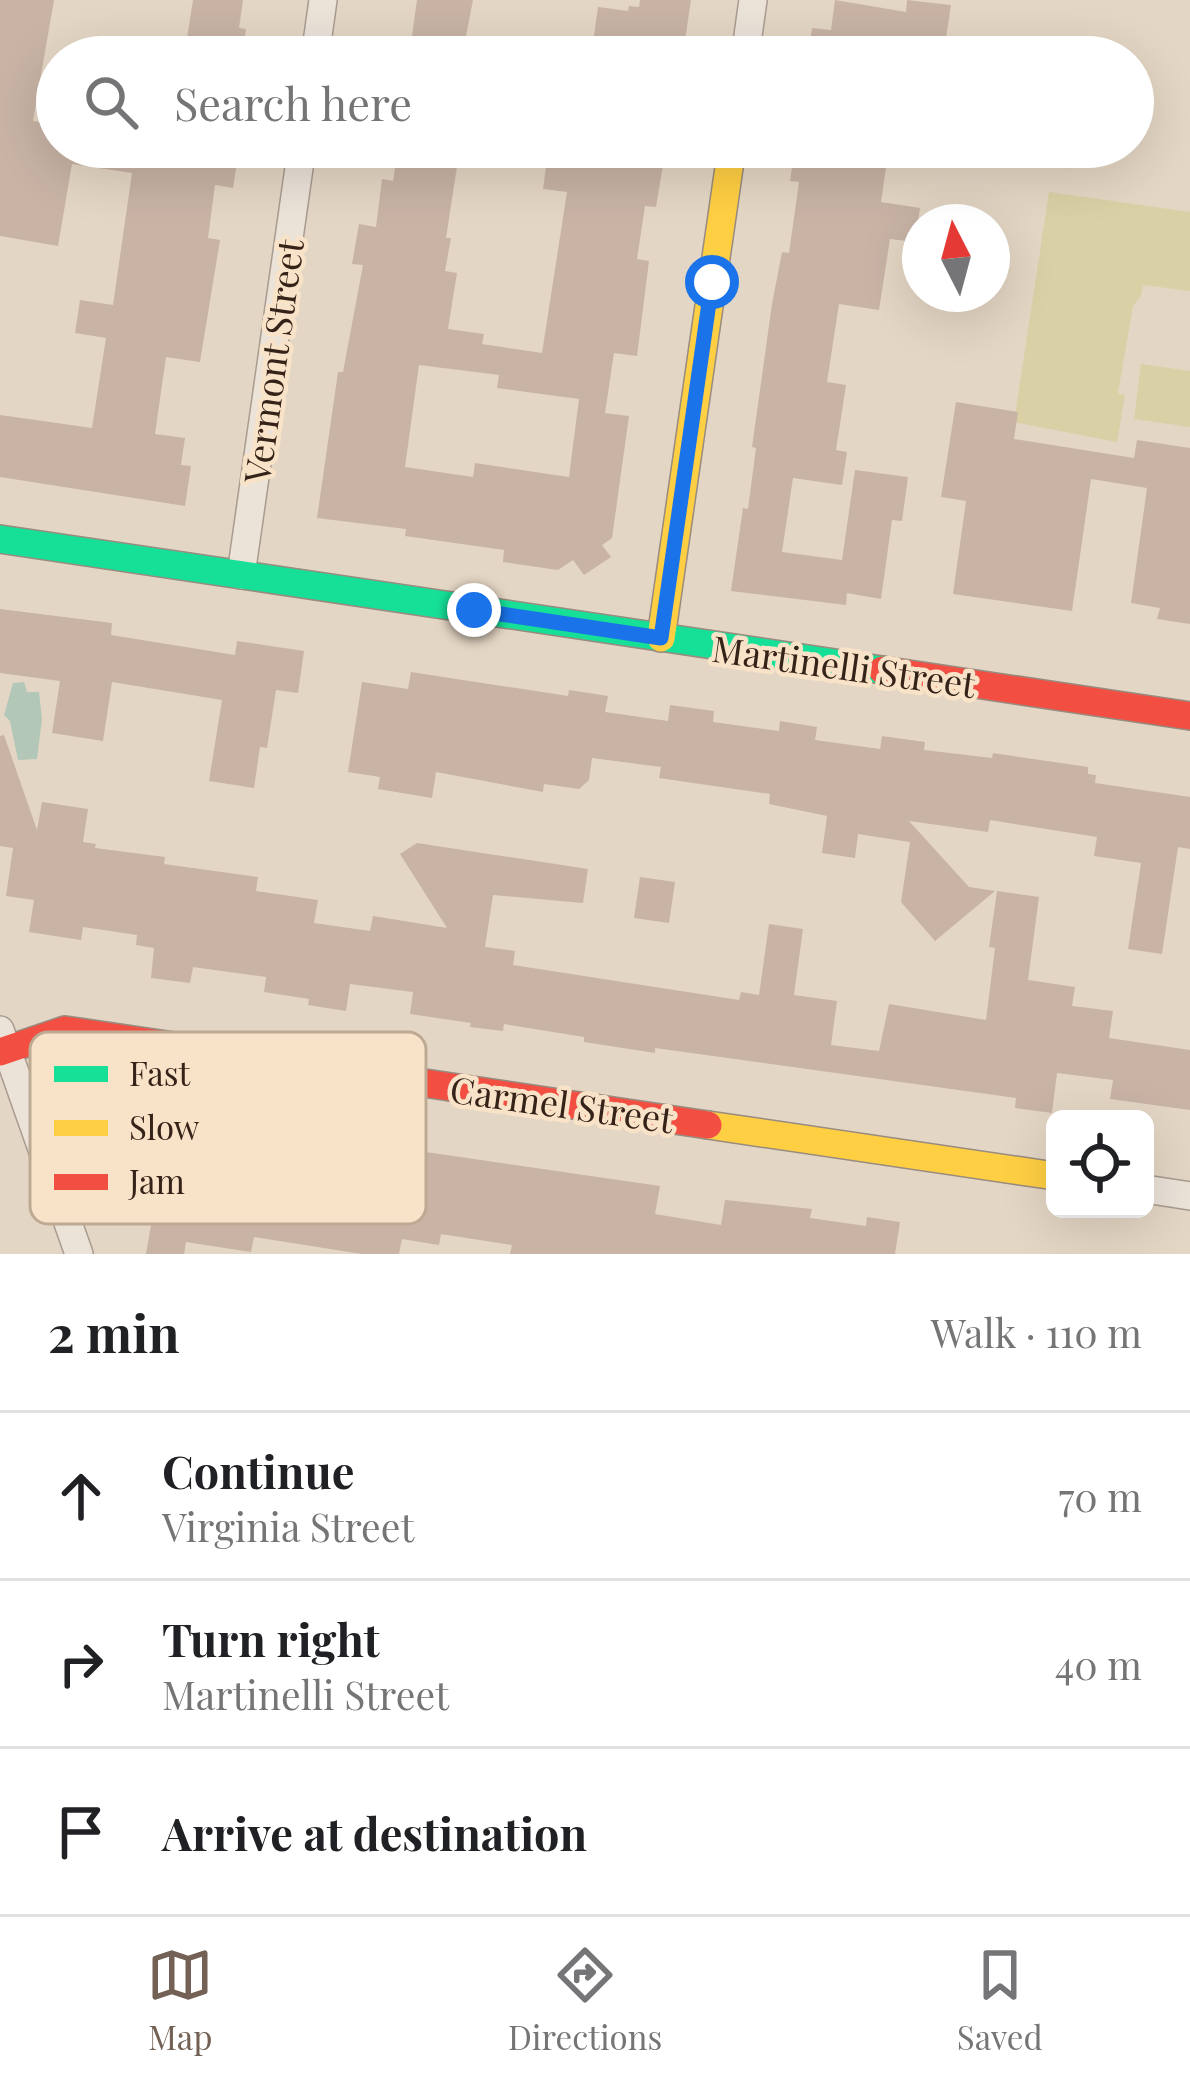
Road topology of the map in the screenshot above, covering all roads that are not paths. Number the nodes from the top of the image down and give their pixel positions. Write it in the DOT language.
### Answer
graph roads {
  1 [pos="323,0"];
  2 [pos="753,0"];
  3 [pos="318,36"];
  4 [pos="748,36"];
  5 [pos="299,168"];
  6 [pos="729,168"];
  7 [pos="0,538"];
  8 [pos="241,575"];
  9 [pos="661,638"];
  10 [pos="1190,716"];
  11 [pos="2,1044"];
  12 [pos="426,1083"];
  13 [pos="30,1120"];
  14 [pos="1046,1175"];
  15 [pos="1154,1190"];
  16 [pos="1190,1196"];
  17 [pos="68,1224"];
  18 [pos="79,1254"];
  1 -- 3 [label="street"];
  2 -- 4 [label="street"];
  5 -- 8 [label="street, Vermont Street"];
  6 -- 9 [label="street"];
  7 -- 8 [label="street, Martinelli Street"];
  8 -- 9 [label="street, Martinelli Street"];
  9 -- 10 [label="street, Martinelli Street"];
  11 -- 13 [label="street"];
  12 -- 14 [label="street, Carmel Street"];
  15 -- 16 [label="street"];
  17 -- 18 [label="street"];
}
